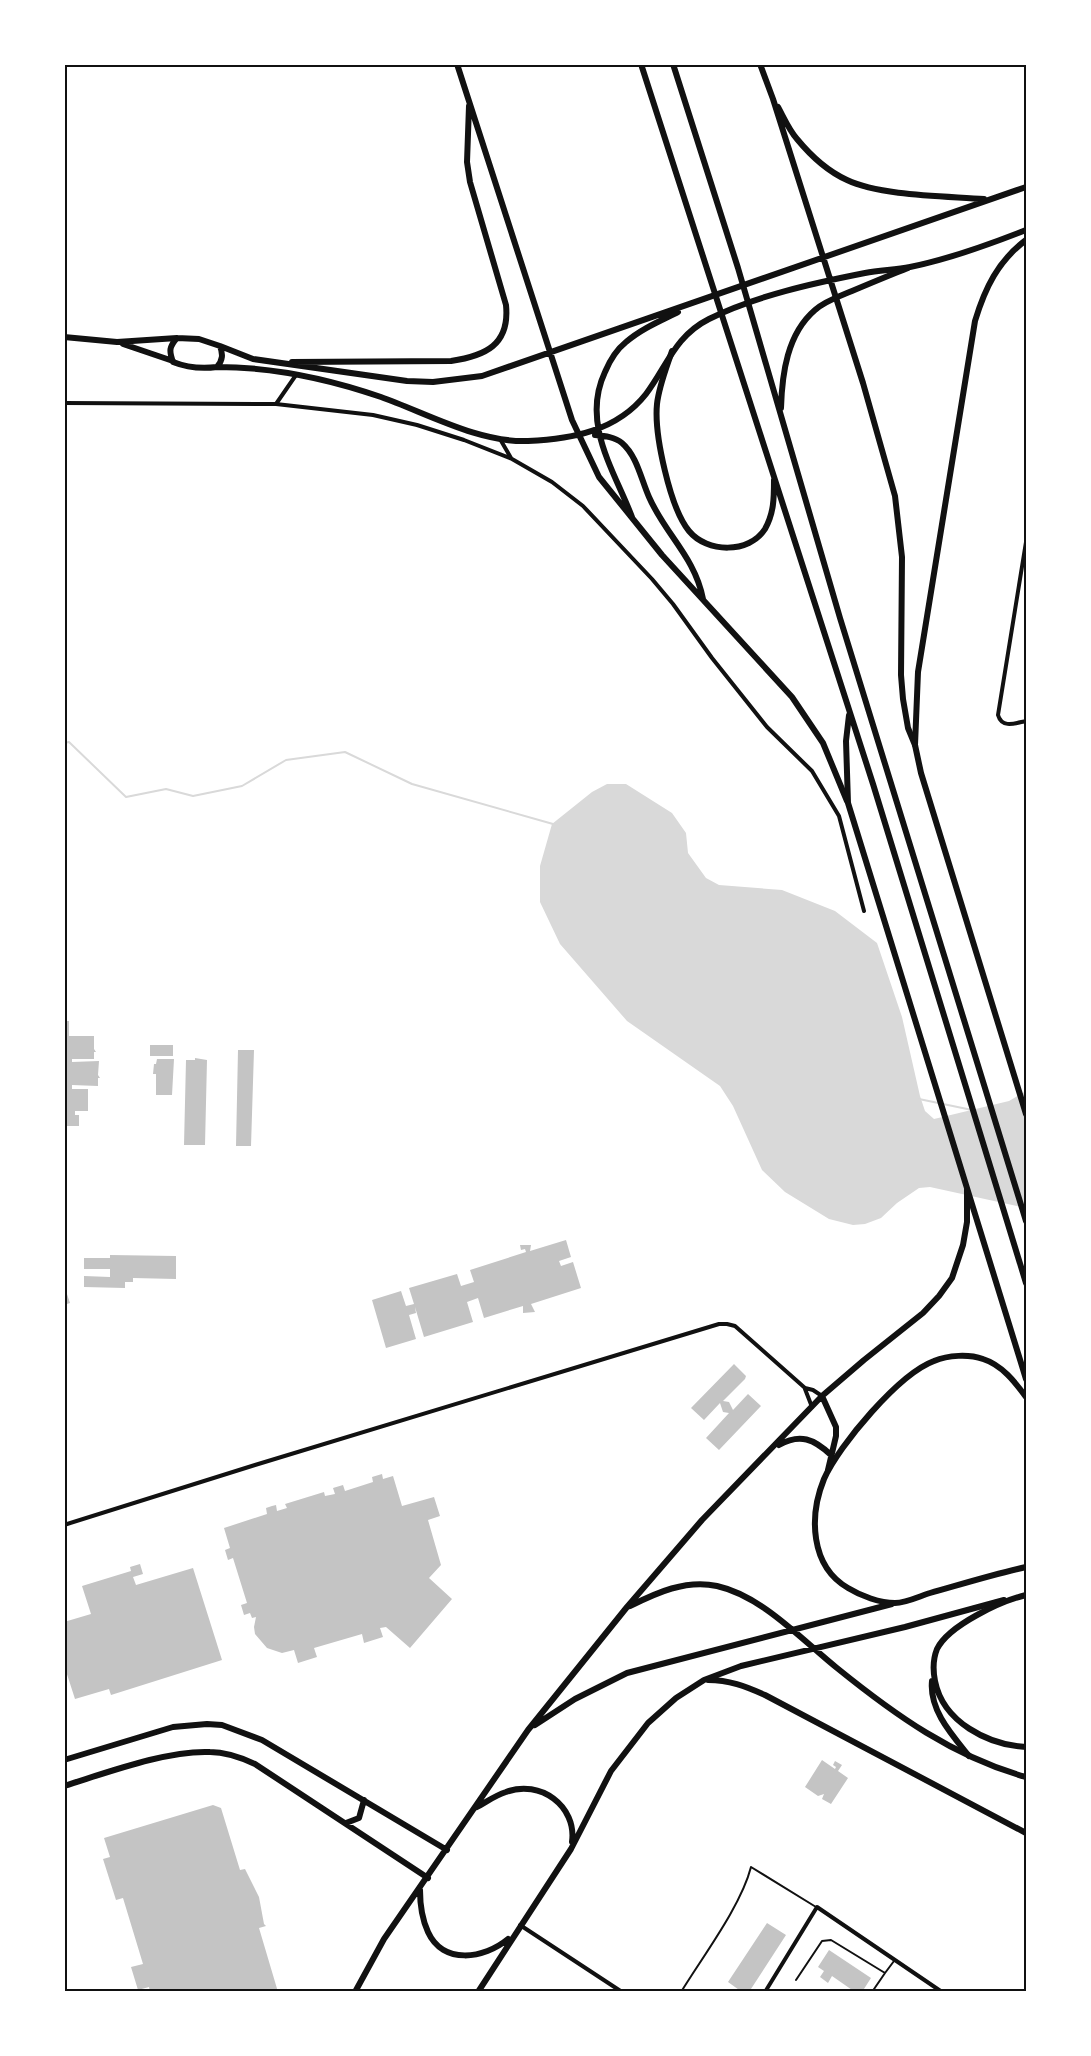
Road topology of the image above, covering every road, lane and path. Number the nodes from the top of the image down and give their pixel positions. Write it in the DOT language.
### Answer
graph roads {
  1 [pos="456,64"];
  2 [pos="641,64"];
  3 [pos="673,64"];
  4 [pos="760,64"];
  5 [pos="773,99"];
  6 [pos="469,102"];
  7 [pos="1026,187"];
  8 [pos="989,200"];
  9 [pos="1026,230"];
  10 [pos="1026,240"];
  11 [pos="908,268"];
  12 [pos="699,301"];
  13 [pos="64,337"];
  14 [pos="177,338"];
  15 [pos="117,342"];
  16 [pos="220,346"];
  17 [pos="672,351"];
  18 [pos="173,362"];
  19 [pos="283,363"];
  20 [pos="217,367"];
  21 [pos="296,374"];
  22 [pos="64,403"];
  23 [pos="276,404"];
  24 [pos="781,415"];
  25 [pos="583,433"];
  26 [pos="500,439"];
  27 [pos="512,459"];
  28 [pos="774,474"];
  29 [pos="635,523"];
  30 [pos="1026,542"];
  31 [pos="703,599"];
  32 [pos="849,712"];
  33 [pos="1026,721"];
  34 [pos="915,745"];
  35 [pos="848,803"];
  36 [pos="864,911"];
  37 [pos="1026,1114"];
  38 [pos="967,1190"];
  39 [pos="1026,1221"];
  40 [pos="1026,1283"];
  41 [pos="1026,1379"];
  42 [pos="805,1388"];
  43 [pos="822,1396"];
  44 [pos="1026,1397"];
  45 [pos="812,1408"];
  46 [pos="773,1447"];
  47 [pos="831,1455"];
  48 [pos="828,1472"];
  49 [pos="64,1525"];
  50 [pos="1026,1567"];
  51 [pos="1026,1595"];
  52 [pos="1013,1598"];
  53 [pos="896,1603"];
  54 [pos="627,1608"];
  55 [pos="933,1674"];
  56 [pos="704,1680"];
  57 [pos="529,1729"];
  58 [pos="1026,1747"];
  59 [pos="969,1756"];
  60 [pos="64,1760"];
  61 [pos="1026,1777"];
  62 [pos="64,1786"];
  63 [pos="364,1800"];
  64 [pos="475,1808"];
  65 [pos="346,1823"];
  66 [pos="1026,1833"];
  67 [pos="571,1849"];
  68 [pos="447,1850"];
  69 [pos="428,1878"];
  70 [pos="420,1890"];
  71 [pos="817,1907"];
  72 [pos="520,1925"];
  73 [pos="513,1935"];
  74 [pos="895,1960"];
  75 [pos="885,1973"];
  76 [pos="796,1980"];
  77 [pos="355,1992"];
  78 [pos="478,1992"];
  79 [pos="622,1992"];
  80 [pos="681,1992"];
  81 [pos="765,1992"];
  82 [pos="872,1992"];
  83 [pos="942,1992"];
  1 -- 6 [label="main road"];
  2 -- 28 [label="main road"];
  3 -- 24 [label="main road"];
  4 -- 5 [label="main road"];
  5 -- 8 [label="main road"];
  5 -- 34 [label="main road"];
  6 -- 19 [label="main road"];
  6 -- 29 [label="main road"];
  7 -- 8 [label="main road"];
  8 -- 12 [label="main road"];
  9 -- 11 [label="main road"];
  10 -- 34 [label="main road"];
  11 -- 17 [label="main road"];
  11 -- 24 [label="main road"];
  12 -- 19 [label="main road"];
  12 -- 29 [label="main road"];
  13 -- 15 [label="main road"];
  14 -- 15 [label="main road"];
  14 -- 16 [label="main road"];
  14 -- 18 [label="main road"];
  15 -- 18 [label="main road"];
  16 -- 19 [label="main road"];
  16 -- 20 [label="main road"];
  17 -- 25 [label="main road"];
  17 -- 28 [label="main road"];
  18 -- 20 [label="main road"];
  20 -- 21 [label="main road"];
  21 -- 23 [label="street"];
  21 -- 26 [label="main road"];
  22 -- 23 [label="street"];
  23 -- 27 [label="street"];
  24 -- 39 [label="main road"];
  25 -- 26 [label="main road"];
  25 -- 31 [label="main road"];
  26 -- 27 [label="street"];
  27 -- 36 [label="street"];
  28 -- 32 [label="main road"];
  29 -- 31 [label="main road"];
  30 -- 33 [label="street"];
  31 -- 35 [label="main road"];
  32 -- 35 [label="main road"];
  32 -- 40 [label="main road"];
  34 -- 37 [label="main road"];
  35 -- 38 [label="main road"];
  38 -- 41 [label="main road"];
  38 -- 43 [label="main road"];
  42 -- 43 [label="street"];
  42 -- 45 [label="street"];
  42 -- 49 [label="street"];
  43 -- 45 [label="main road"];
  43 -- 47 [label="main road"];
  44 -- 48 [label="main road"];
  45 -- 46 [label="main road"];
  46 -- 47 [label="main road"];
  46 -- 54 [label="main road"];
  47 -- 48 [label="main road"];
  48 -- 53 [label="main road"];
  50 -- 53 [label="main road"];
  51 -- 52 [label="main road"];
  52 -- 55 [label="main road"];
  52 -- 56 [label="main road"];
  53 -- 57 [label="main road"];
  54 -- 57 [label="main road"];
  54 -- 59 [label="main road"];
  55 -- 58 [label="main road"];
  55 -- 59 [label="main road"];
  56 -- 66 [label="main road"];
  56 -- 67 [label="main road"];
  57 -- 64 [label="main road"];
  59 -- 61 [label="main road"];
  60 -- 63 [label="main road"];
  62 -- 65 [label="main road"];
  63 -- 65 [label="main road"];
  63 -- 68 [label="main road"];
  64 -- 67 [label="main road"];
  64 -- 68 [label="main road"];
  65 -- 69 [label="main road"];
  67 -- 72 [label="main road"];
  68 -- 69 [label="main road"];
  69 -- 70 [label="main road"];
  70 -- 73 [label="main road"];
  70 -- 77 [label="main road"];
  71 -- 74 [label="street"];
  71 -- 80 [label="lane"];
  71 -- 81 [label="street"];
  72 -- 73 [label="main road"];
  72 -- 79 [label="street"];
  73 -- 78 [label="main road"];
  74 -- 75 [label="lane"];
  74 -- 83 [label="street"];
  75 -- 76 [label="lane"];
  75 -- 82 [label="lane"];
}
